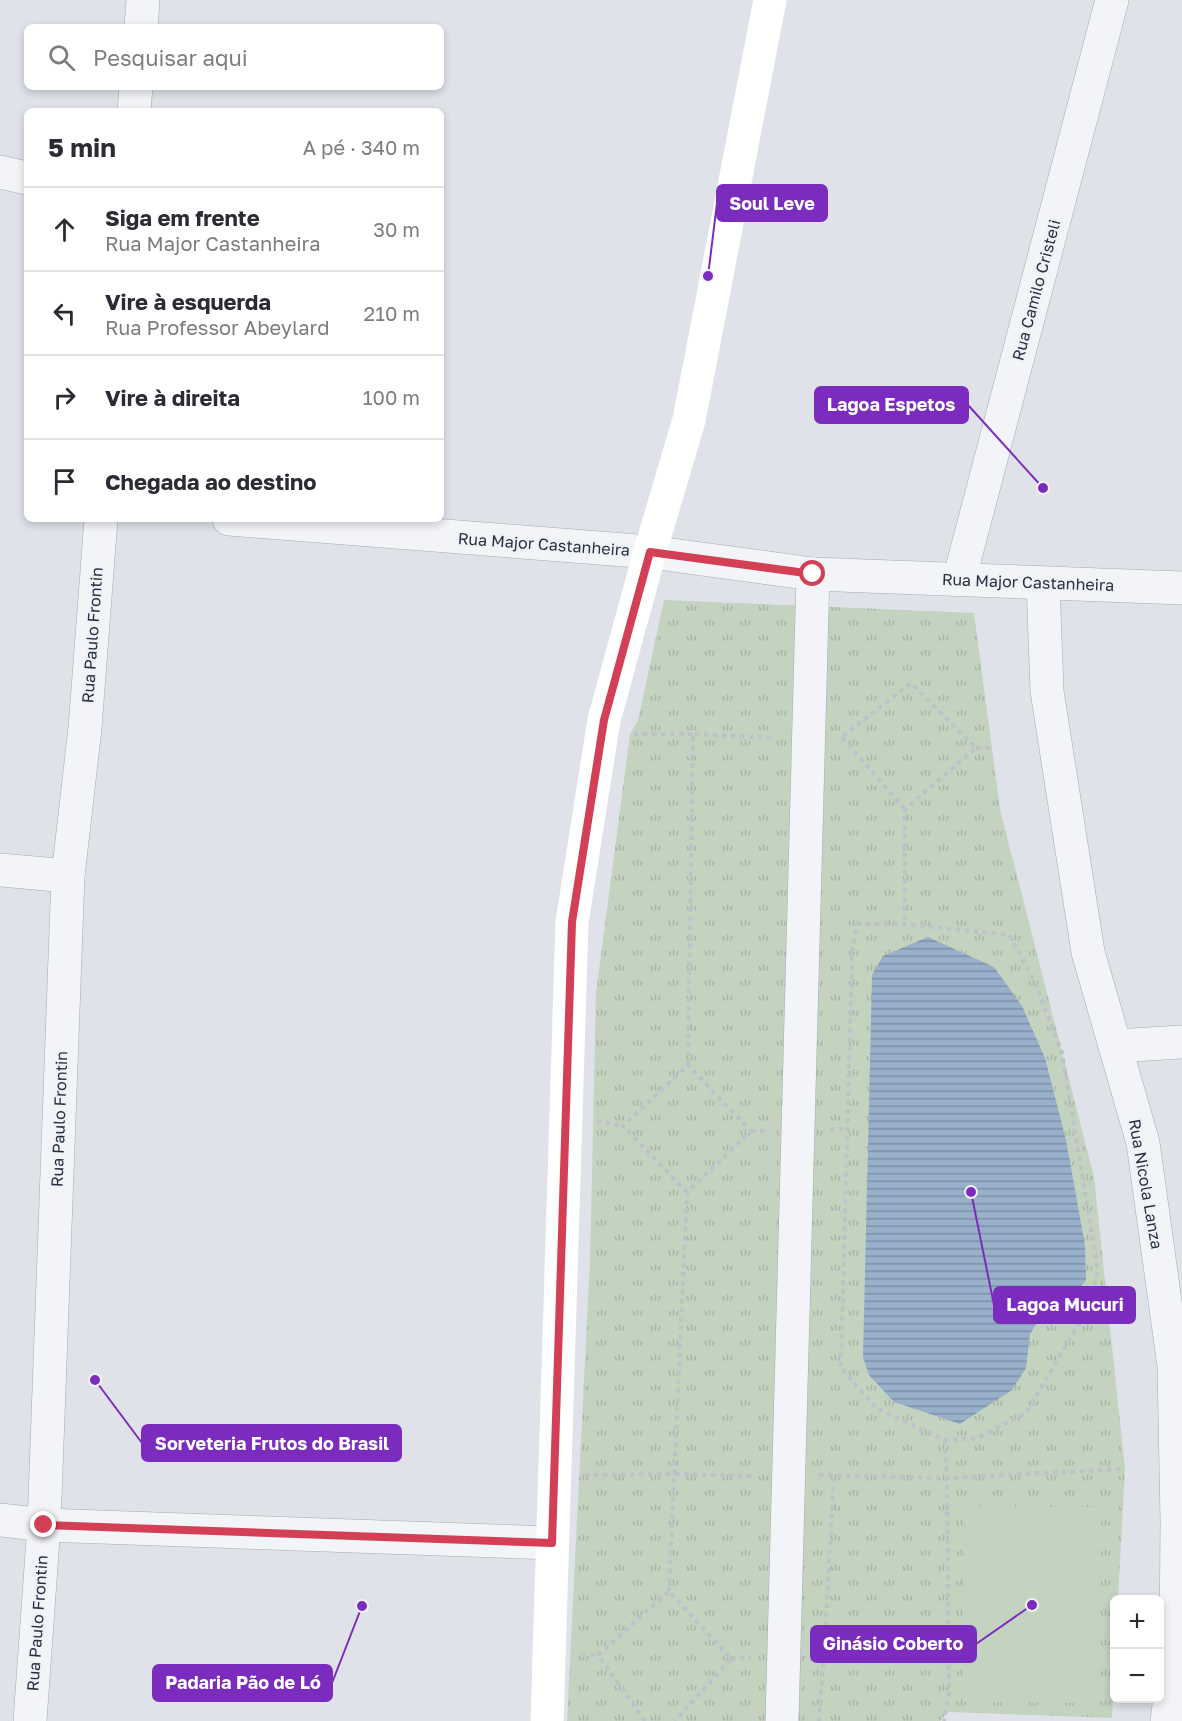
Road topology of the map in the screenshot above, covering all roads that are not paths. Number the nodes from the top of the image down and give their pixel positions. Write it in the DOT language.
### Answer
graph roads {
  1 [pos="143,0"];
  2 [pos="770,0"];
  3 [pos="1112,0"];
  4 [pos="141,24"];
  5 [pos="136,90"];
  6 [pos="134,108"];
  7 [pos="0,172"];
  8 [pos="24,177"];
  9 [pos="101,522"];
  10 [pos="267,522"];
  11 [pos="650,552"];
  12 [pos="813,574"];
  13 [pos="959,580"];
  14 [pos="1043,583"];
  15 [pos="1182,588"];
  16 [pos="0,870"];
  17 [pos="68,876"];
  18 [pos="1182,1042"];
  19 [pos="1115,1046"];
  20 [pos="0,1520"];
  21 [pos="44,1525"];
  22 [pos="552,1543"];
  23 [pos="30,1721"];
  24 [pos="547,1721"];
  25 [pos="782,1721"];
  26 [pos="1167,1721"];
  1 -- 4 [label="street"];
  2 -- 11 [label="main road"];
  3 -- 13 [label="street, Rua Camilo Cristeli"];
  5 -- 6 [label="street"];
  7 -- 8 [label="street"];
  9 -- 17 [label="street, Rua Paulo Frontin"];
  10 -- 11 [label="street, Rua Major Castanheira"];
  11 -- 12 [label="street, Rua Major Castanheira"];
  11 -- 22 [label="main road"];
  12 -- 13 [label="street, Rua Major Castanheira"];
  12 -- 25 [label="street"];
  13 -- 14 [label="street, Rua Major Castanheira"];
  14 -- 15 [label="street, Rua Major Castanheira"];
  14 -- 19 [label="street, Rua Nicola Lanza"];
  16 -- 17 [label="street"];
  17 -- 21 [label="street, Rua Paulo Frontin"];
  18 -- 19 [label="street"];
  19 -- 26 [label="street, Rua Nicola Lanza"];
  20 -- 21 [label="street"];
  21 -- 22 [label="street"];
  21 -- 23 [label="street, Rua Paulo Frontin"];
  22 -- 24 [label="main road"];
}
